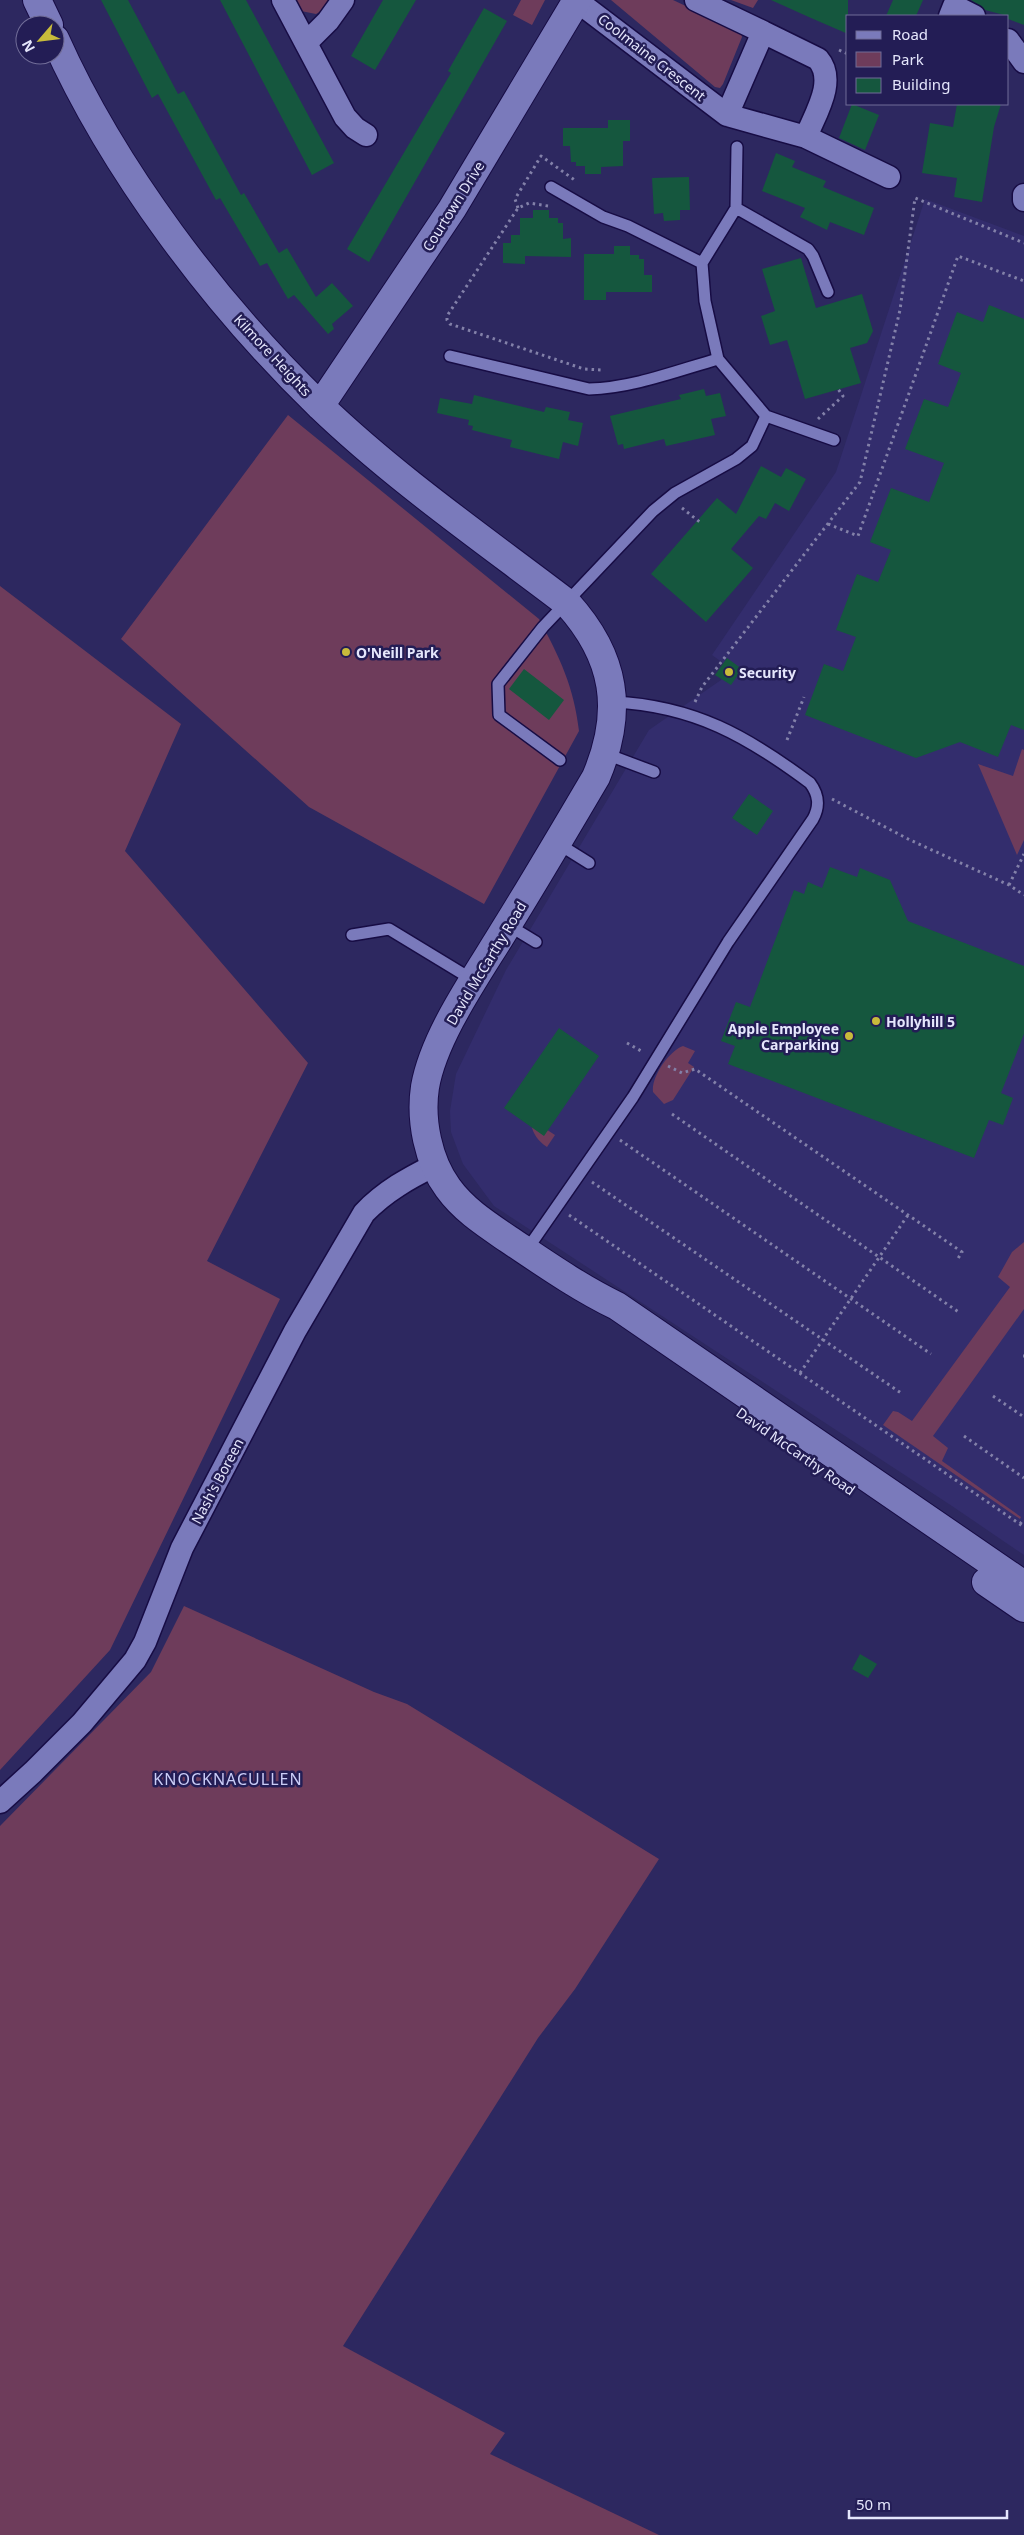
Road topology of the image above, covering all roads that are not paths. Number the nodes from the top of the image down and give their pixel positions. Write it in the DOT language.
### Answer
graph roads {
  1 [pos="37,0"];
  2 [pos="283,0"];
  3 [pos="343,0"];
  4 [pos="577,0"];
  5 [pos="696,0"];
  6 [pos="954,7"];
  7 [pos="44,15"];
  8 [pos="972,15"];
  9 [pos="763,32"];
  10 [pos="1009,41"];
  11 [pos="307,42"];
  12 [pos="65,58"];
  13 [pos="1024,62"];
  14 [pos="727,115"];
  15 [pos="366,135"];
  16 [pos="806,137"];
  17 [pos="737,147"];
  18 [pos="889,177"];
  19 [pos="551,187"];
  20 [pos="1024,195"];
  21 [pos="1024,200"];
  22 [pos="736,208"];
  23 [pos="702,263"];
  24 [pos="828,292"];
  25 [pos="450,356"];
  26 [pos="718,359"];
  27 [pos="320,406"];
  28 [pos="766,416"];
  29 [pos="834,440"];
  30 [pos="567,604"];
  31 [pos="614,702"];
  32 [pos="606,754"];
  33 [pos="560,760"];
  34 [pos="654,772"];
  35 [pos="557,843"];
  36 [pos="589,863"];
  37 [pos="508,925"];
  38 [pos="352,935"];
  39 [pos="536,942"];
  40 [pos="474,980"];
  41 [pos="436,1165"];
  42 [pos="526,1251"];
  43 [pos="576,1285"];
  44 [pos="1024,1585"];
  45 [pos="1024,1608"];
  46 [pos="0,1802"];
  1 -- 7 [label="street"];
  2 -- 11 [label="street"];
  3 -- 11 [label="street"];
  4 -- 14 [label="street, Coolmaine Crescent"];
  4 -- 27 [label="street, Courtown Drive"];
  5 -- 9 [label="street"];
  6 -- 8 [label="street"];
  9 -- 14 [label="street"];
  9 -- 16 [label="street"];
  10 -- 13 [label="street"];
  11 -- 15 [label="street"];
  12 -- 27 [label="street, Kilmore Heights"];
  14 -- 16 [label="street, Coolmaine Crescent"];
  16 -- 18 [label="street, Coolmaine Crescent"];
  17 -- 22 [label="lane"];
  19 -- 23 [label="lane"];
  20 -- 21 [label="street"];
  22 -- 23 [label="lane"];
  22 -- 24 [label="lane"];
  23 -- 26 [label="lane"];
  25 -- 26 [label="lane"];
  26 -- 28 [label="lane"];
  27 -- 30 [label="street, Kilmore Heights"];
  28 -- 29 [label="lane"];
  28 -- 30 [label="lane"];
  30 -- 31 [label="street, David McCarthy Road"];
  30 -- 33 [label="lane"];
  31 -- 32 [label="street, David McCarthy Road"];
  31 -- 42 [label="lane"];
  32 -- 34 [label="lane"];
  32 -- 35 [label="street, David McCarthy Road"];
  35 -- 36 [label="lane"];
  35 -- 37 [label="street, David McCarthy Road"];
  37 -- 39 [label="lane"];
  37 -- 40 [label="street, David McCarthy Road"];
  38 -- 40 [label="lane"];
  40 -- 41 [label="street, David McCarthy Road"];
  41 -- 42 [label="street, David McCarthy Road"];
  41 -- 46 [label="street, Nash's Boreen"];
  42 -- 43 [label="street, David McCarthy Road"];
  43 -- 44 [label="street, David McCarthy Road"];
  43 -- 45 [label="street, David McCarthy Road"];
}
